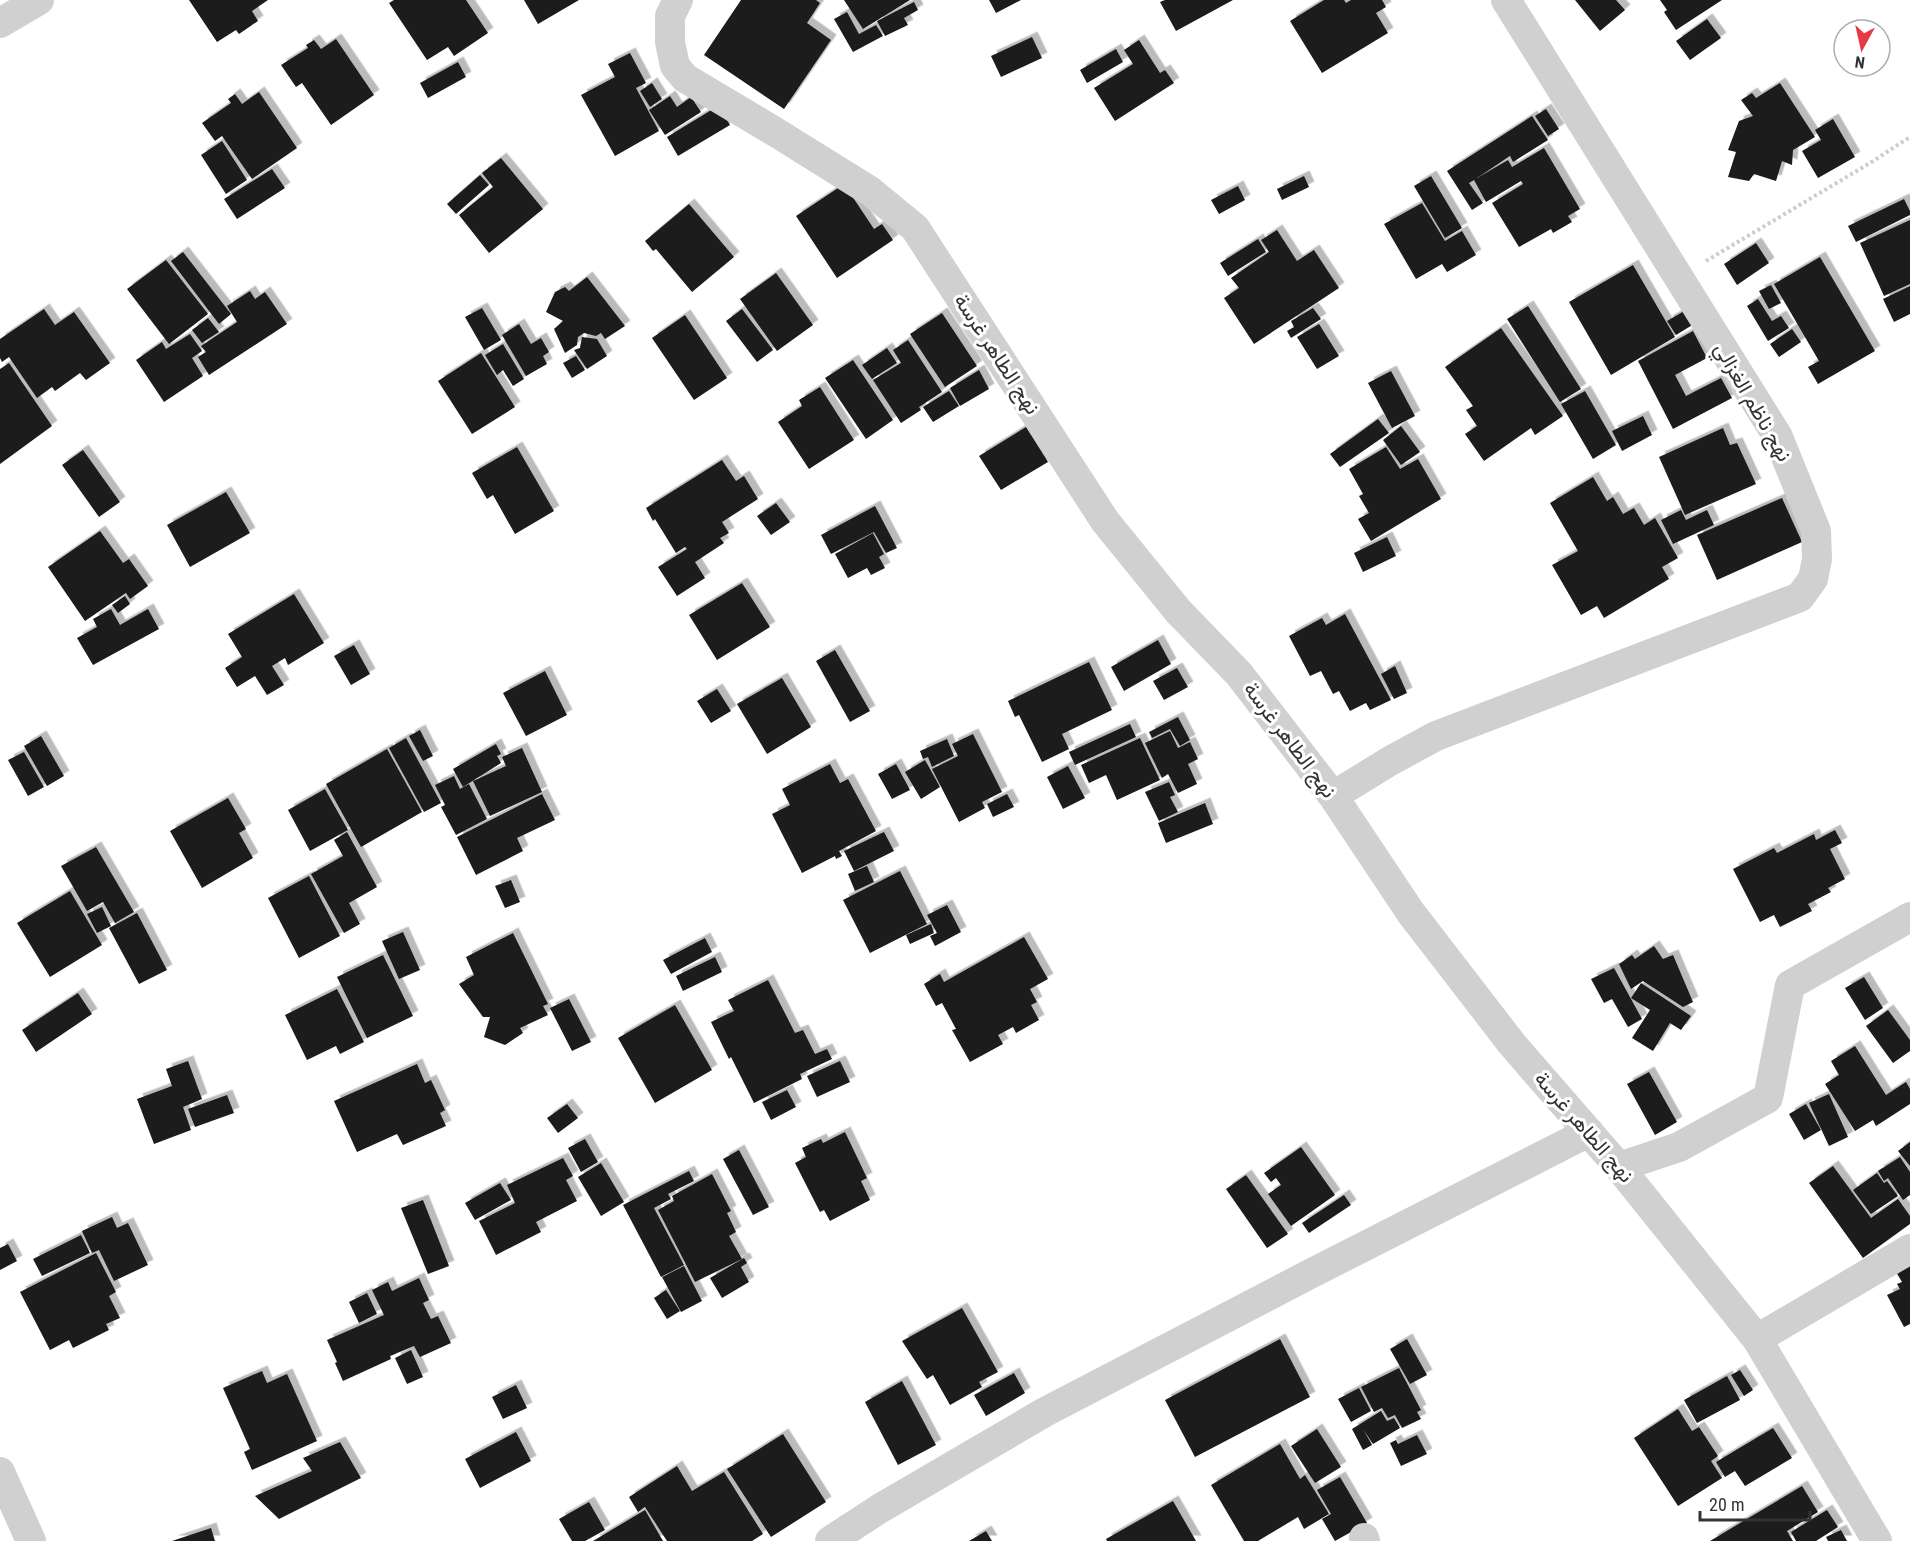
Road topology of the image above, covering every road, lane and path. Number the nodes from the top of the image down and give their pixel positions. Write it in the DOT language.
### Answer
graph roads {
  1 [pos="39,0"];
  2 [pos="678,0"];
  3 [pos="1506,0"];
  4 [pos="0,23"];
  5 [pos="1910,137"];
  6 [pos="1679,277"];
  7 [pos="1333,796"];
  8 [pos="1910,917"];
  9 [pos="1589,1132"];
  10 [pos="1619,1167"];
  11 [pos="1910,1249"];
  12 [pos="1757,1339"];
  13 [pos="0,1472"];
  14 [pos="31,1541"];
  15 [pos="830,1541"];
  16 [pos="1877,1541"];
  1 -- 4 [label="street"];
  2 -- 7 [label="street, نهج الطاهر غرسة"];
  3 -- 6 [label="street, نهج ناظم الغزالي"];
  5 -- 6 [label="path"];
  6 -- 7 [label="street, نهج ناظم الغزالي"];
  7 -- 9 [label="street, نهج الطاهر غرسة"];
  8 -- 10 [label="street"];
  9 -- 10 [label="street, نهج الطاهر غرسة"];
  9 -- 15 [label="street"];
  10 -- 12 [label="street, نهج الطاهر غرسة"];
  11 -- 12 [label="street"];
  12 -- 16 [label="street, نهج الطاهر غرسة"];
  13 -- 14 [label="street"];
}
